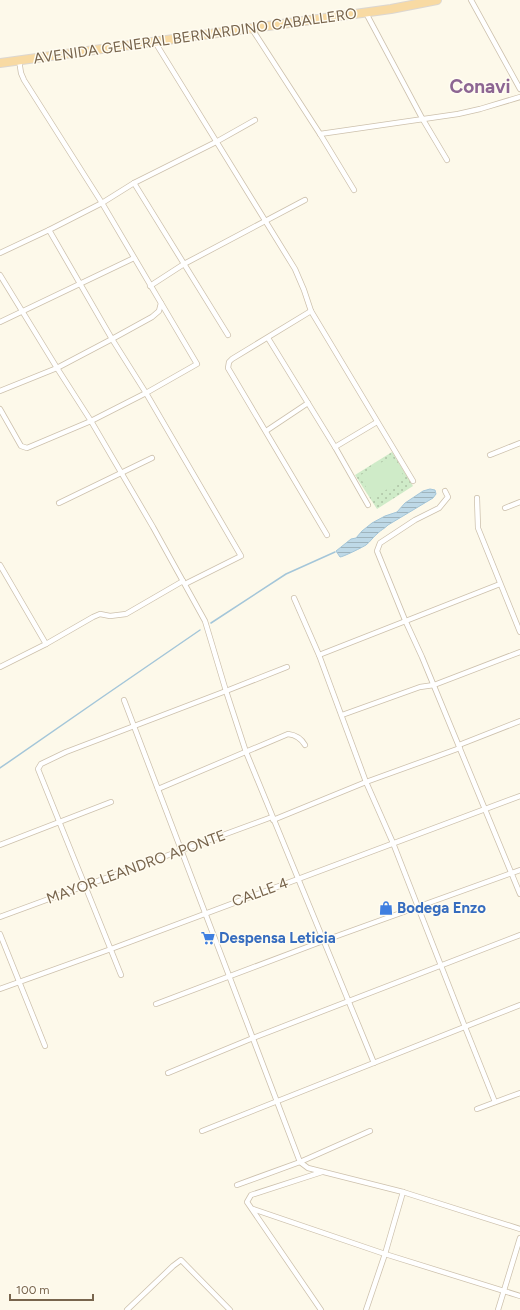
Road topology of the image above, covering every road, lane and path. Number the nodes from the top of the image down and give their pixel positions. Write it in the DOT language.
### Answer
graph roads {
  1 [pos="438,0"];
  2 [pos="471,0"];
  3 [pos="366,13"];
  4 [pos="252,29"];
  5 [pos="155,42"];
  6 [pos="19,60"];
  7 [pos="0,63"];
  8 [pos="520,89"];
  9 [pos="520,97"];
  10 [pos="422,118"];
  11 [pos="255,120"];
  12 [pos="320,134"];
  13 [pos="216,142"];
  14 [pos="447,160"];
  15 [pos="134,183"];
  16 [pos="354,190"];
  17 [pos="305,200"];
  18 [pos="102,203"];
  19 [pos="266,221"];
  20 [pos="49,230"];
  21 [pos="0,253"];
  22 [pos="134,258"];
  23 [pos="184,264"];
  24 [pos="0,275"];
  25 [pos="80,284"];
  26 [pos="150,286"];
  27 [pos="161,304"];
  28 [pos="23,312"];
  29 [pos="311,312"];
  30 [pos="0,322"];
  31 [pos="228,335"];
  32 [pos="268,338"];
  33 [pos="112,339"];
  34 [pos="57,368"];
  35 [pos="0,391"];
  36 [pos="146,393"];
  37 [pos="308,403"];
  38 [pos="0,409"];
  39 [pos="90,421"];
  40 [pos="377,422"];
  41 [pos="266,431"];
  42 [pos="520,443"];
  43 [pos="335,447"];
  44 [pos="490,455"];
  45 [pos="152,458"];
  46 [pos="122,474"];
  47 [pos="413,481"];
  48 [pos="445,491"];
  49 [pos="477,498"];
  50 [pos="520,502"];
  51 [pos="59,503"];
  52 [pos="368,505"];
  53 [pos="505,508"];
  54 [pos="327,535"];
  55 [pos="0,565"];
  56 [pos="184,582"];
  57 [pos="500,584"];
  58 [pos="294,598"];
  59 [pos="405,620"];
  60 [pos="520,632"];
  61 [pos="46,644"];
  62 [pos="520,652"];
  63 [pos="319,655"];
  64 [pos="0,667"];
  65 [pos="287,667"];
  66 [pos="434,685"];
  67 [pos="226,691"];
  68 [pos="124,700"];
  69 [pos="342,715"];
  70 [pos="520,721"];
  71 [pos="134,726"];
  72 [pos="305,745"];
  73 [pos="459,747"];
  74 [pos="246,752"];
  75 [pos="366,782"];
  76 [pos="158,789"];
  77 [pos="520,796"];
  78 [pos="111,802"];
  79 [pos="486,808"];
  80 [pos="273,818"];
  81 [pos="59,822"];
  82 [pos="393,843"];
  83 [pos="0,845"];
  84 [pos="182,850"];
  85 [pos="520,870"];
  86 [pos="512,873"];
  87 [pos="298,878"];
  88 [pos="84,886"];
  89 [pos="520,894"];
  90 [pos="417,906"];
  91 [pos="204,913"];
  92 [pos="0,917"];
  93 [pos="0,934"];
  94 [pos="520,935"];
  95 [pos="323,941"];
  96 [pos="111,949"];
  97 [pos="441,966"];
  98 [pos="121,975"];
  99 [pos="229,977"];
  100 [pos="20,981"];
  101 [pos="0,989"];
  102 [pos="350,1001"];
  103 [pos="156,1004"];
  104 [pos="520,1006"];
  105 [pos="464,1027"];
  106 [pos="253,1038"];
  107 [pos="45,1046"];
  108 [pos="374,1063"];
  109 [pos="168,1073"];
  110 [pos="520,1093"];
  111 [pos="277,1101"];
  112 [pos="495,1102"];
  113 [pos="477,1109"];
  114 [pos="202,1131"];
  115 [pos="370,1131"];
  116 [pos="300,1162"];
  117 [pos="322,1172"];
  118 [pos="237,1185"];
  119 [pos="403,1192"];
  120 [pos="253,1209"];
  121 [pos="520,1229"];
  122 [pos="520,1238"];
  123 [pos="385,1254"];
  124 [pos="504,1291"];
  125 [pos="520,1296"];
  126 [pos="127,1310"];
  127 [pos="230,1310"];
  128 [pos="322,1310"];
  129 [pos="366,1310"];
  130 [pos="498,1310"];
  1 -- 3 [label="highway, AVENIDA GENERAL BERNARDINO CABALLERO"];
  2 -- 8 [label="street"];
  3 -- 4 [label="highway, AVENIDA GENERAL BERNARDINO CABALLERO"];
  3 -- 10 [label="street"];
  4 -- 5 [label="highway, AVENIDA GENERAL BERNARDINO CABALLERO"];
  4 -- 12 [label="street"];
  5 -- 6 [label="highway, AVENIDA GENERAL BERNARDINO CABALLERO"];
  5 -- 13 [label="street"];
  6 -- 7 [label="highway, AVENIDA GENERAL BERNARDINO CABALLERO"];
  6 -- 18 [label="street"];
  9 -- 10 [label="street"];
  10 -- 12 [label="street"];
  10 -- 14 [label="street"];
  11 -- 13 [label="street"];
  12 -- 16 [label="street"];
  13 -- 15 [label="street"];
  13 -- 19 [label="street"];
  15 -- 18 [label="street"];
  15 -- 23 [label="street"];
  17 -- 19 [label="street"];
  18 -- 20 [label="street"];
  18 -- 22 [label="street"];
  19 -- 23 [label="street"];
  19 -- 29 [label="street"];
  20 -- 21 [label="street"];
  20 -- 25 [label="street"];
  22 -- 25 [label="street"];
  22 -- 26 [label="street"];
  23 -- 26 [label="street"];
  23 -- 31 [label="street"];
  24 -- 28 [label="street"];
  25 -- 28 [label="street"];
  25 -- 33 [label="street"];
  26 -- 27 [label="street"];
  27 -- 33 [label="street"];
  27 -- 36 [label="street"];
  28 -- 30 [label="street"];
  28 -- 34 [label="street"];
  29 -- 32 [label="street"];
  29 -- 40 [label="street"];
  32 -- 37 [label="street"];
  32 -- 41 [label="street"];
  33 -- 34 [label="street"];
  33 -- 36 [label="street"];
  34 -- 35 [label="street"];
  34 -- 39 [label="street"];
  36 -- 39 [label="street"];
  36 -- 56 [label="street"];
  37 -- 41 [label="street"];
  37 -- 43 [label="street"];
  38 -- 39 [label="street"];
  39 -- 46 [label="street"];
  40 -- 43 [label="street"];
  40 -- 47 [label="street"];
  41 -- 54 [label="street"];
  42 -- 44 [label="street"];
  43 -- 52 [label="street"];
  45 -- 46 [label="street"];
  46 -- 51 [label="street"];
  46 -- 56 [label="street"];
  48 -- 59 [label="street"];
  49 -- 57 [label="street"];
  50 -- 53 [label="street"];
  55 -- 61 [label="street"];
  56 -- 61 [label="street"];
  56 -- 67 [label="street"];
  57 -- 59 [label="street"];
  57 -- 60 [label="street"];
  58 -- 63 [label="street"];
  59 -- 63 [label="street"];
  59 -- 66 [label="street"];
  61 -- 64 [label="street"];
  62 -- 66 [label="street"];
  63 -- 69 [label="street"];
  65 -- 67 [label="street"];
  66 -- 69 [label="street"];
  66 -- 73 [label="street"];
  67 -- 71 [label="street"];
  67 -- 74 [label="street"];
  68 -- 71 [label="street"];
  69 -- 75 [label="street"];
  70 -- 73 [label="street, MAYOR LEANDRO APONTE"];
  71 -- 76 [label="street"];
  71 -- 81 [label="street"];
  72 -- 74 [label="street"];
  73 -- 75 [label="street, MAYOR LEANDRO APONTE"];
  73 -- 79 [label="street"];
  74 -- 76 [label="street"];
  74 -- 80 [label="street"];
  75 -- 80 [label="street, MAYOR LEANDRO APONTE"];
  75 -- 82 [label="street"];
  76 -- 84 [label="street"];
  77 -- 79 [label="street, CALLE 4"];
  78 -- 81 [label="street"];
  79 -- 82 [label="street, CALLE 4"];
  79 -- 86 [label="street"];
  80 -- 84 [label="street, MAYOR LEANDRO APONTE"];
  80 -- 87 [label="street"];
  81 -- 83 [label="street"];
  81 -- 88 [label="street"];
  82 -- 87 [label="street, CALLE 4"];
  82 -- 90 [label="street"];
  84 -- 88 [label="street, MAYOR LEANDRO APONTE"];
  84 -- 91 [label="street"];
  85 -- 86 [label="street"];
  86 -- 89 [label="street"];
  86 -- 90 [label="street"];
  87 -- 91 [label="street, CALLE 4"];
  87 -- 95 [label="street"];
  88 -- 92 [label="street, MAYOR LEANDRO APONTE"];
  88 -- 96 [label="street"];
  90 -- 95 [label="street"];
  90 -- 97 [label="street"];
  91 -- 96 [label="street, CALLE 4"];
  91 -- 99 [label="street"];
  93 -- 100 [label="street"];
  94 -- 97 [label="street"];
  95 -- 99 [label="street"];
  95 -- 102 [label="street"];
  96 -- 98 [label="street"];
  96 -- 100 [label="street, CALLE 4"];
  97 -- 102 [label="street"];
  97 -- 105 [label="street"];
  99 -- 103 [label="street"];
  99 -- 106 [label="street"];
  100 -- 101 [label="street, CALLE 4"];
  100 -- 107 [label="street"];
  102 -- 106 [label="street"];
  102 -- 108 [label="street"];
  104 -- 105 [label="street"];
  105 -- 108 [label="street"];
  105 -- 112 [label="street"];
  106 -- 109 [label="street"];
  106 -- 111 [label="street"];
  108 -- 111 [label="street"];
  110 -- 112 [label="street"];
  111 -- 114 [label="street"];
  111 -- 116 [label="street"];
  112 -- 113 [label="street"];
  115 -- 116 [label="street"];
  116 -- 117 [label="street"];
  116 -- 118 [label="street"];
  117 -- 119 [label="street"];
  117 -- 120 [label="street"];
  119 -- 121 [label="street"];
  119 -- 123 [label="street"];
  120 -- 123 [label="street"];
  120 -- 128 [label="street"];
  122 -- 124 [label="street"];
  123 -- 124 [label="street"];
  123 -- 129 [label="street"];
  124 -- 125 [label="street"];
  124 -- 130 [label="street"];
  126 -- 127 [label="street"];
}
